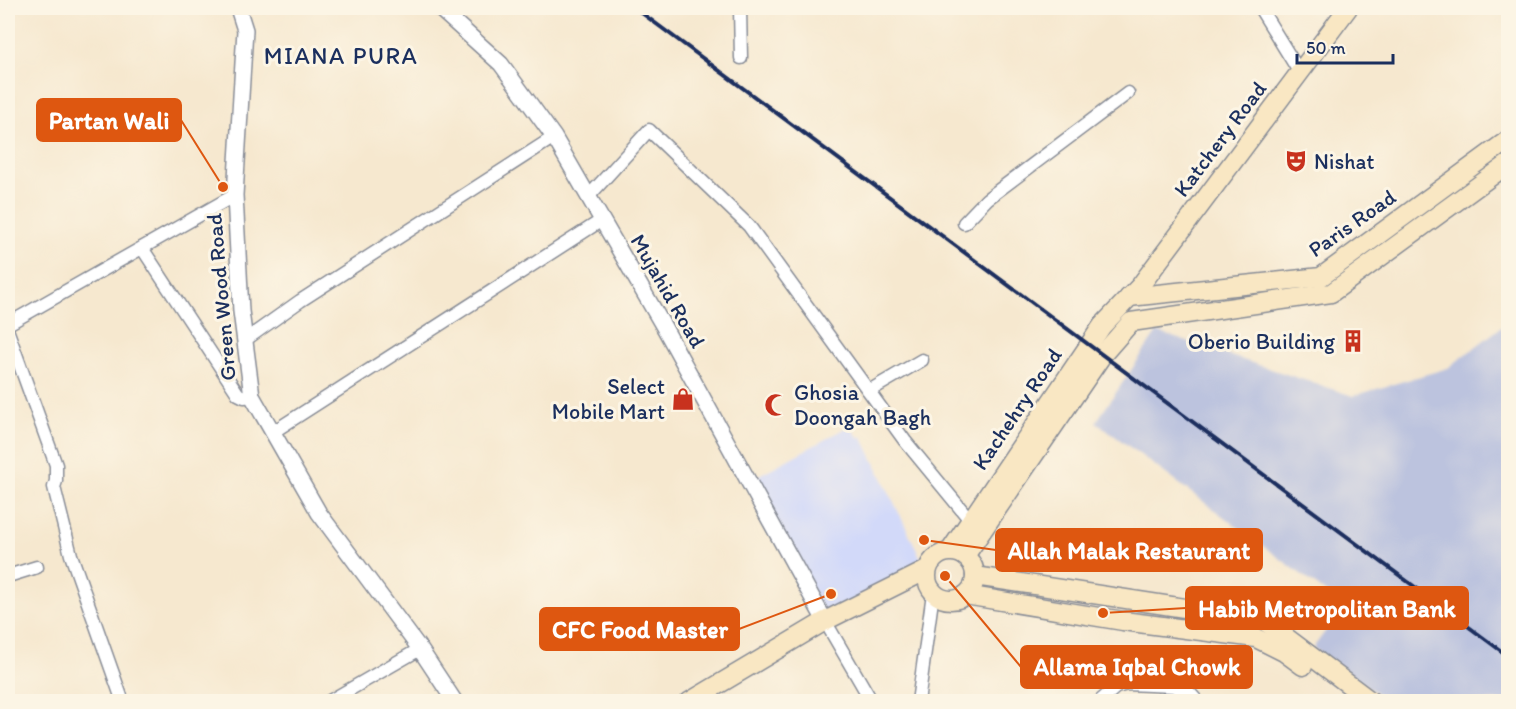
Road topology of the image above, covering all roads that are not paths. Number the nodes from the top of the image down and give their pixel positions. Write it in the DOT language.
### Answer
graph roads {
  1 [pos="238,8"];
  2 [pos="439,8"];
  3 [pos="740,8"];
  4 [pos="1260,8"];
  5 [pos="1348,8"];
  6 [pos="741,58"];
  7 [pos="1300,73"];
  8 [pos="1128,93"];
  9 [pos="554,137"];
  10 [pos="1509,140"];
  11 [pos="1509,164"];
  12 [pos="236,195"];
  13 [pos="588,197"];
  14 [pos="602,220"];
  15 [pos="964,224"];
  16 [pos="142,248"];
  17 [pos="1308,287"];
  18 [pos="1129,297"];
  19 [pos="1131,322"];
  20 [pos="8,324"];
  21 [pos="8,332"];
  22 [pos="245,340"];
  23 [pos="922,360"];
  24 [pos="869,391"];
  25 [pos="252,396"];
  26 [pos="273,432"];
  27 [pos="970,520"];
  28 [pos="957,553"];
  29 [pos="37,567"];
  30 [pos="927,570"];
  31 [pos="8,576"];
  32 [pos="975,576"];
  33 [pos="933,593"];
  34 [pos="965,596"];
  35 [pos="825,621"];
  36 [pos="420,649"];
  37 [pos="698,699"];
  38 [pos="123,702"];
  39 [pos="328,702"];
  40 [pos="455,702"];
  41 [pos="872,702"];
  42 [pos="918,702"];
  43 [pos="1099,702"];
  44 [pos="1198,702"];
  45 [pos="1353,702"];
  46 [pos="1372,702"];
  1 -- 12 [label="street, Green Wood Road"];
  2 -- 9 [label="street, Mujahid Road"];
  3 -- 6 [label="street"];
  4 -- 7 [label="street"];
  5 -- 7 [label="main road, Katchery Road"];
  7 -- 18 [label="main road, Katchery Road"];
  8 -- 15 [label="street"];
  9 -- 13 [label="street, Mujahid Road"];
  9 -- 22 [label="street"];
  10 -- 17 [label="main road, Paris Road"];
  11 -- 17 [label="main road, Paris Road"];
  12 -- 16 [label="street"];
  12 -- 22 [label="street, Green Wood Road"];
  13 -- 14 [label="street, Mujahid Road"];
  13 -- 24 [label="street"];
  14 -- 26 [label="street"];
  14 -- 35 [label="street, Mujahid Road"];
  16 -- 20 [label="street"];
  16 -- 25 [label="street"];
  17 -- 18 [label="main road, Paris Road"];
  17 -- 19 [label="main road, Paris Road"];
  18 -- 27 [label="main road, Kachehry Road"];
  19 -- 28 [label="main road, Kachehry Road"];
  21 -- 38 [label="street"];
  22 -- 25 [label="street, Green Wood Road"];
  23 -- 24 [label="street"];
  24 -- 27 [label="street"];
  25 -- 26 [label="street, Green Wood Road"];
  26 -- 36 [label="street, Green Wood Road"];
  27 -- 28 [label="main road, Kachehry Road"];
  28 -- 30 [label="main road"];
  28 -- 32 [label="main road"];
  29 -- 31 [label="street"];
  30 -- 33 [label="main road"];
  30 -- 35 [label="main road"];
  32 -- 34 [label="main road"];
  32 -- 46 [label="main road"];
  33 -- 34 [label="main road"];
  33 -- 42 [label="street"];
  34 -- 45 [label="main road"];
  35 -- 37 [label="main road"];
  35 -- 41 [label="street"];
  36 -- 39 [label="street"];
  36 -- 40 [label="street, Green Wood Road"];
  43 -- 44 [label="street"];
}
